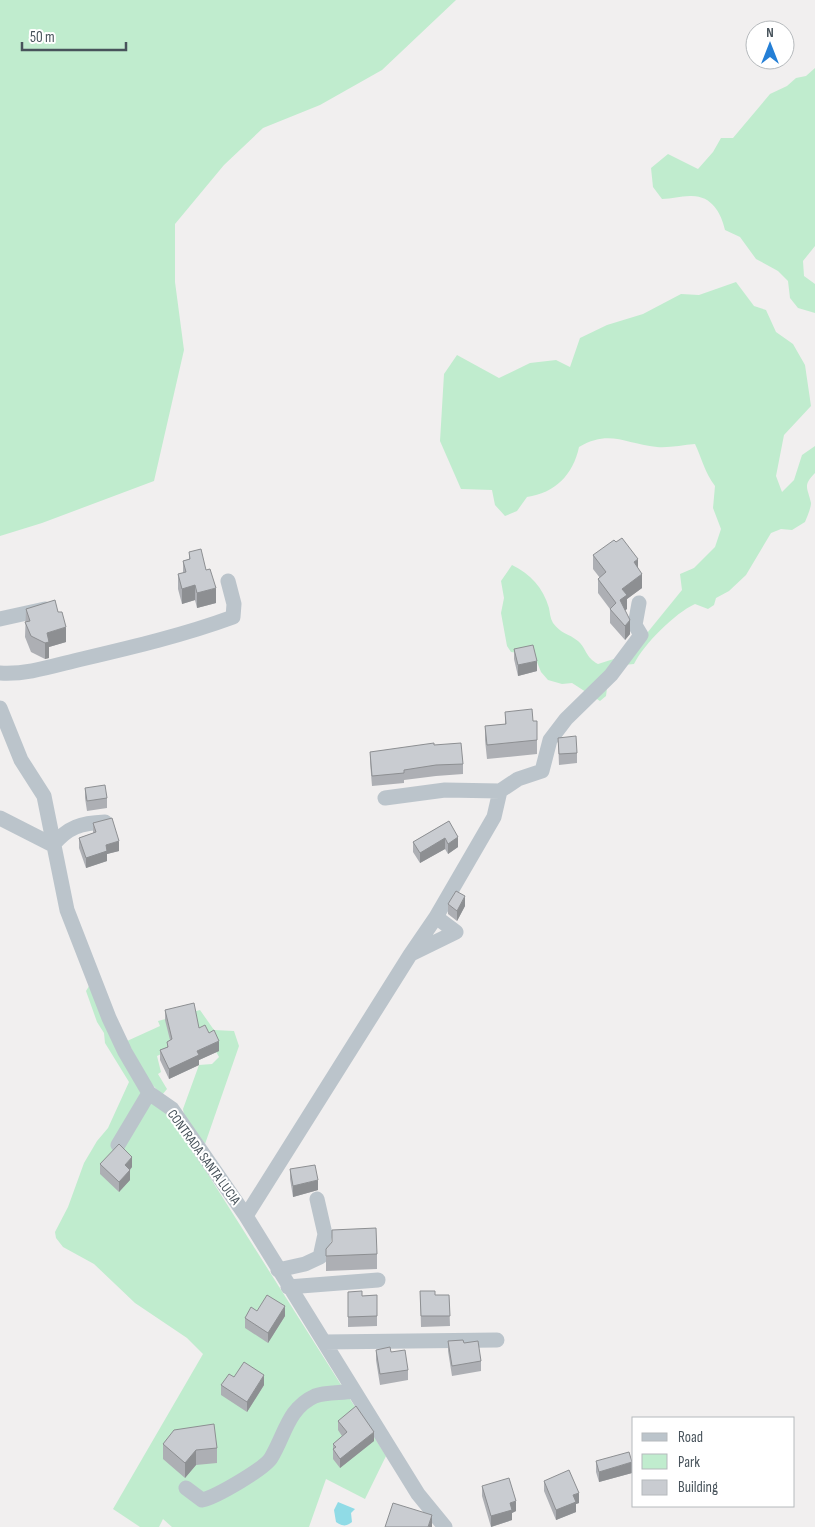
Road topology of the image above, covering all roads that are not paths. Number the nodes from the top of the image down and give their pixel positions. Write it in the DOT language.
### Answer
graph roads {
  1 [pos="228,581"];
  2 [pos="639,603"];
  3 [pos="48,608"];
  4 [pos="0,619"];
  5 [pos="0,673"];
  6 [pos="0,708"];
  7 [pos="500,791"];
  8 [pos="385,798"];
  9 [pos="0,818"];
  10 [pos="104,822"];
  11 [pos="53,845"];
  12 [pos="436,917"];
  13 [pos="410,954"];
  14 [pos="149,1093"];
  15 [pos="118,1145"];
  16 [pos="317,1199"];
  17 [pos="246,1216"];
  18 [pos="278,1270"];
  19 [pos="378,1280"];
  20 [pos="288,1287"];
  21 [pos="497,1340"];
  22 [pos="324,1342"];
  23 [pos="353,1391"];
  24 [pos="186,1488"];
  25 [pos="445,1527"];
  1 -- 5 [label="street"];
  2 -- 7 [label="street"];
  3 -- 4 [label="street"];
  6 -- 11 [label="street, CONTRADA SANTA LUCIA"];
  7 -- 8 [label="street"];
  7 -- 12 [label="street"];
  9 -- 11 [label="street"];
  10 -- 11 [label="street"];
  11 -- 14 [label="street, CONTRADA SANTA LUCIA"];
  12 -- 13 [label="street"];
  12 -- 13 [label="street"];
  13 -- 17 [label="street"];
  14 -- 15 [label="street"];
  14 -- 17 [label="street, CONTRADA SANTA LUCIA"];
  16 -- 18 [label="street"];
  17 -- 18 [label="street, CONTRADA SANTA LUCIA"];
  18 -- 20 [label="street, CONTRADA SANTA LUCIA"];
  19 -- 20 [label="street"];
  20 -- 22 [label="street, CONTRADA SANTA LUCIA"];
  21 -- 22 [label="street"];
  22 -- 23 [label="street, CONTRADA SANTA LUCIA"];
  23 -- 24 [label="street"];
  23 -- 25 [label="street, CONTRADA SANTA LUCIA"];
}
